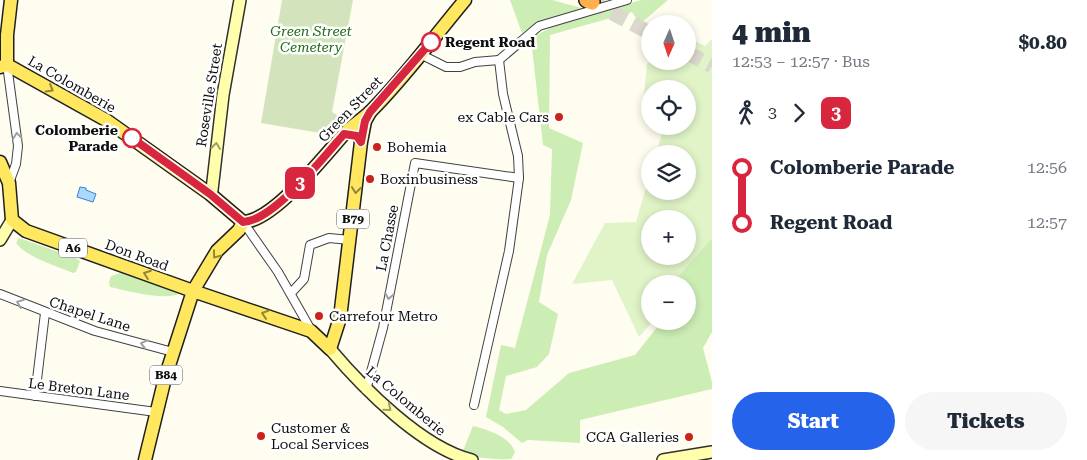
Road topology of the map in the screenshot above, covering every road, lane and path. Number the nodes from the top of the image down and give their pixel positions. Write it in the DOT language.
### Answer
graph roads {
  1 [pos="11,0"];
  2 [pos="240,0"];
  3 [pos="465,0"];
  4 [pos="627,0"];
  5 [pos="4,40"];
  6 [pos="420,54"];
  7 [pos="499,60"];
  8 [pos="6,66"];
  9 [pos="370,112"];
  10 [pos="344,134"];
  11 [pos="361,142"];
  12 [pos="0,162"];
  13 [pos="519,178"];
  14 [pos="9,183"];
  15 [pos="210,194"];
  16 [pos="12,220"];
  17 [pos="243,222"];
  18 [pos="0,240"];
  19 [pos="350,240"];
  20 [pos="193,291"];
  21 [pos="291,293"];
  22 [pos="0,294"];
  23 [pos="45,313"];
  24 [pos="311,330"];
  25 [pos="330,349"];
  26 [pos="173,352"];
  27 [pos="366,390"];
  28 [pos="0,391"];
  29 [pos="35,396"];
  30 [pos="474,405"];
  31 [pos="156,412"];
  32 [pos="712,452"];
  33 [pos="441,455"];
  34 [pos="146,460"];
  35 [pos="472,460"];
  36 [pos="662,460"];
  1 -- 5 [label="main road"];
  15 -- 2 [label="main road, Roseville Street, one-way"];
  3 -- 6 [label="main road, Green Street / B79"];
  4 -- 7 [label="street"];
  5 -- 8 [label="main road"];
  6 -- 7 [label="street"];
  6 -- 9 [label="main road, Green Street / B79"];
  7 -- 13 [label="street"];
  14 -- 8 [label="street, one-way"];
  8 -- 15 [label="main road, La Colomberie, one-way"];
  9 -- 10 [label="main road, Green Street"];
  9 -- 11 [label="main road, B79"];
  10 -- 11 [label="main road"];
  10 -- 17 [label="main road, Green Street"];
  11 -- 19 [label="main road, B79, one-way"];
  12 -- 14 [label="main road"];
  13 -- 27 [label="street, La Chasse, one-way"];
  13 -- 30 [label="street"];
  14 -- 16 [label="main road"];
  15 -- 17 [label="main road, La Colomberie"];
  16 -- 18 [label="main road"];
  20 -- 16 [label="main road, Don Road / A6, one-way"];
  17 -- 20 [label="main road, one-way"];
  17 -- 21 [label="street, La Colomberie"];
  19 -- 21 [label="street"];
  19 -- 25 [label="main road, B79"];
  24 -- 20 [label="main road, Don Road / A6, one-way"];
  20 -- 26 [label="main road, B84"];
  21 -- 24 [label="street, La Colomberie"];
  23 -- 22 [label="street, Chapel Lane, one-way"];
  26 -- 23 [label="street, Chapel Lane, one-way"];
  23 -- 29 [label="street"];
  24 -- 25 [label="main road, La Colomberie"];
  25 -- 27 [label="main road, La Colomberie"];
  26 -- 31 [label="main road, B84"];
  27 -- 33 [label="main road, La Colomberie, one-way"];
  28 -- 29 [label="street, Le Breton Lane"];
  29 -- 31 [label="street, Le Breton Lane"];
  31 -- 34 [label="main road, B84"];
  32 -- 36 [label="main road"];
  33 -- 35 [label="main road, La Colomberie"];
}
